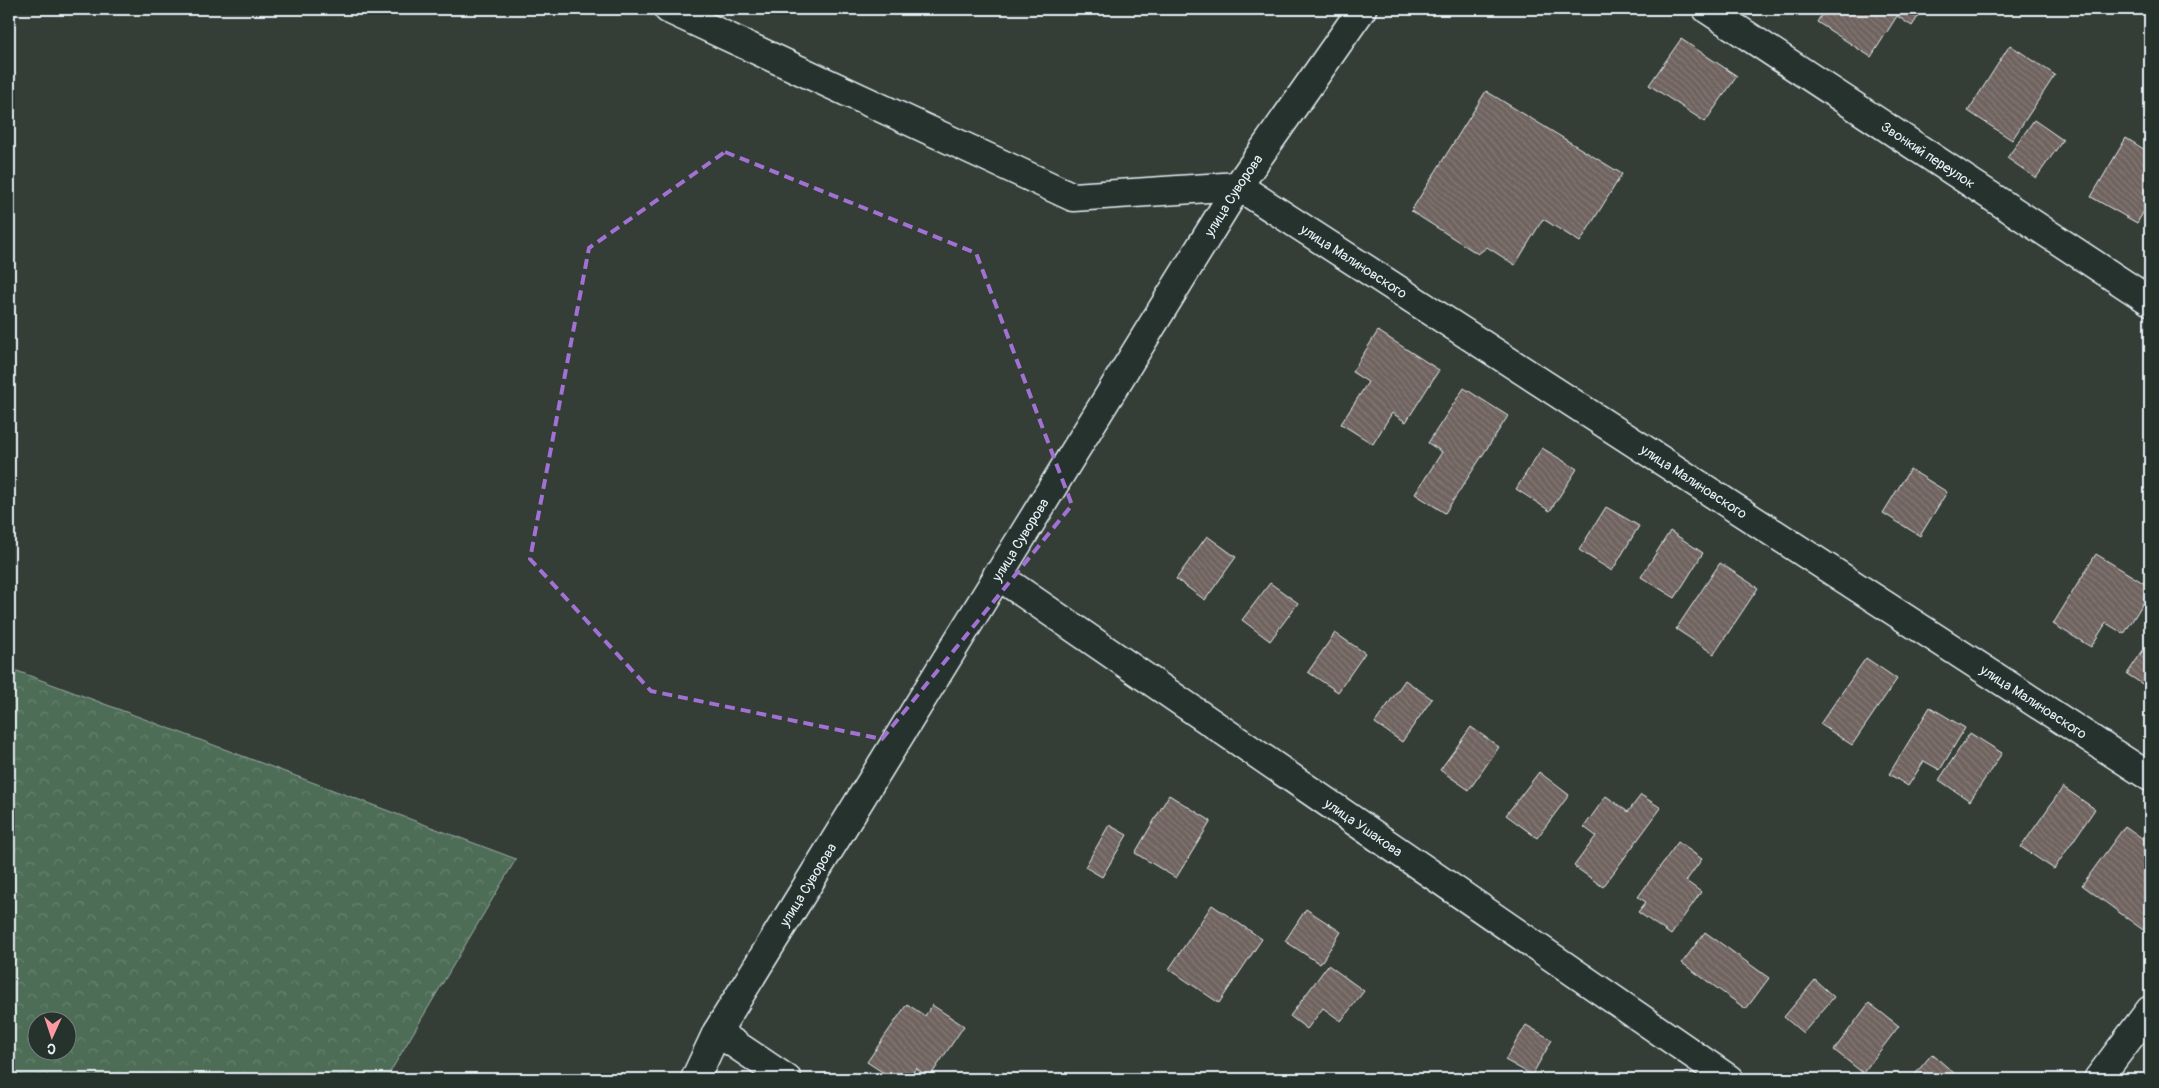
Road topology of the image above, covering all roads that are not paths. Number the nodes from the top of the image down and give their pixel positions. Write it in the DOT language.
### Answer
graph roads {
  1 [pos="668,9"];
  2 [pos="1362,9"];
  3 [pos="1707,9"];
  4 [pos="1238,186"];
  5 [pos="2150,301"];
  6 [pos="997,575"];
  7 [pos="2150,777"];
  8 [pos="2150,1010"];
  9 [pos="717,1032"];
  10 [pos="694,1079"];
  11 [pos="787,1079"];
  12 [pos="1729,1079"];
  13 [pos="2098,1079"];
  1 -- 4 [label="street"];
  2 -- 4 [label="street, улица Суворова"];
  3 -- 5 [label="street, Звонкий переулок"];
  4 -- 6 [label="street, улица Суворова"];
  4 -- 7 [label="street, улица Малиновского"];
  6 -- 9 [label="street, улица Суворова"];
  6 -- 12 [label="street, улица Ушакова"];
  8 -- 13 [label="street"];
  9 -- 10 [label="street, улица Суворова"];
  9 -- 11 [label="street"];
}
